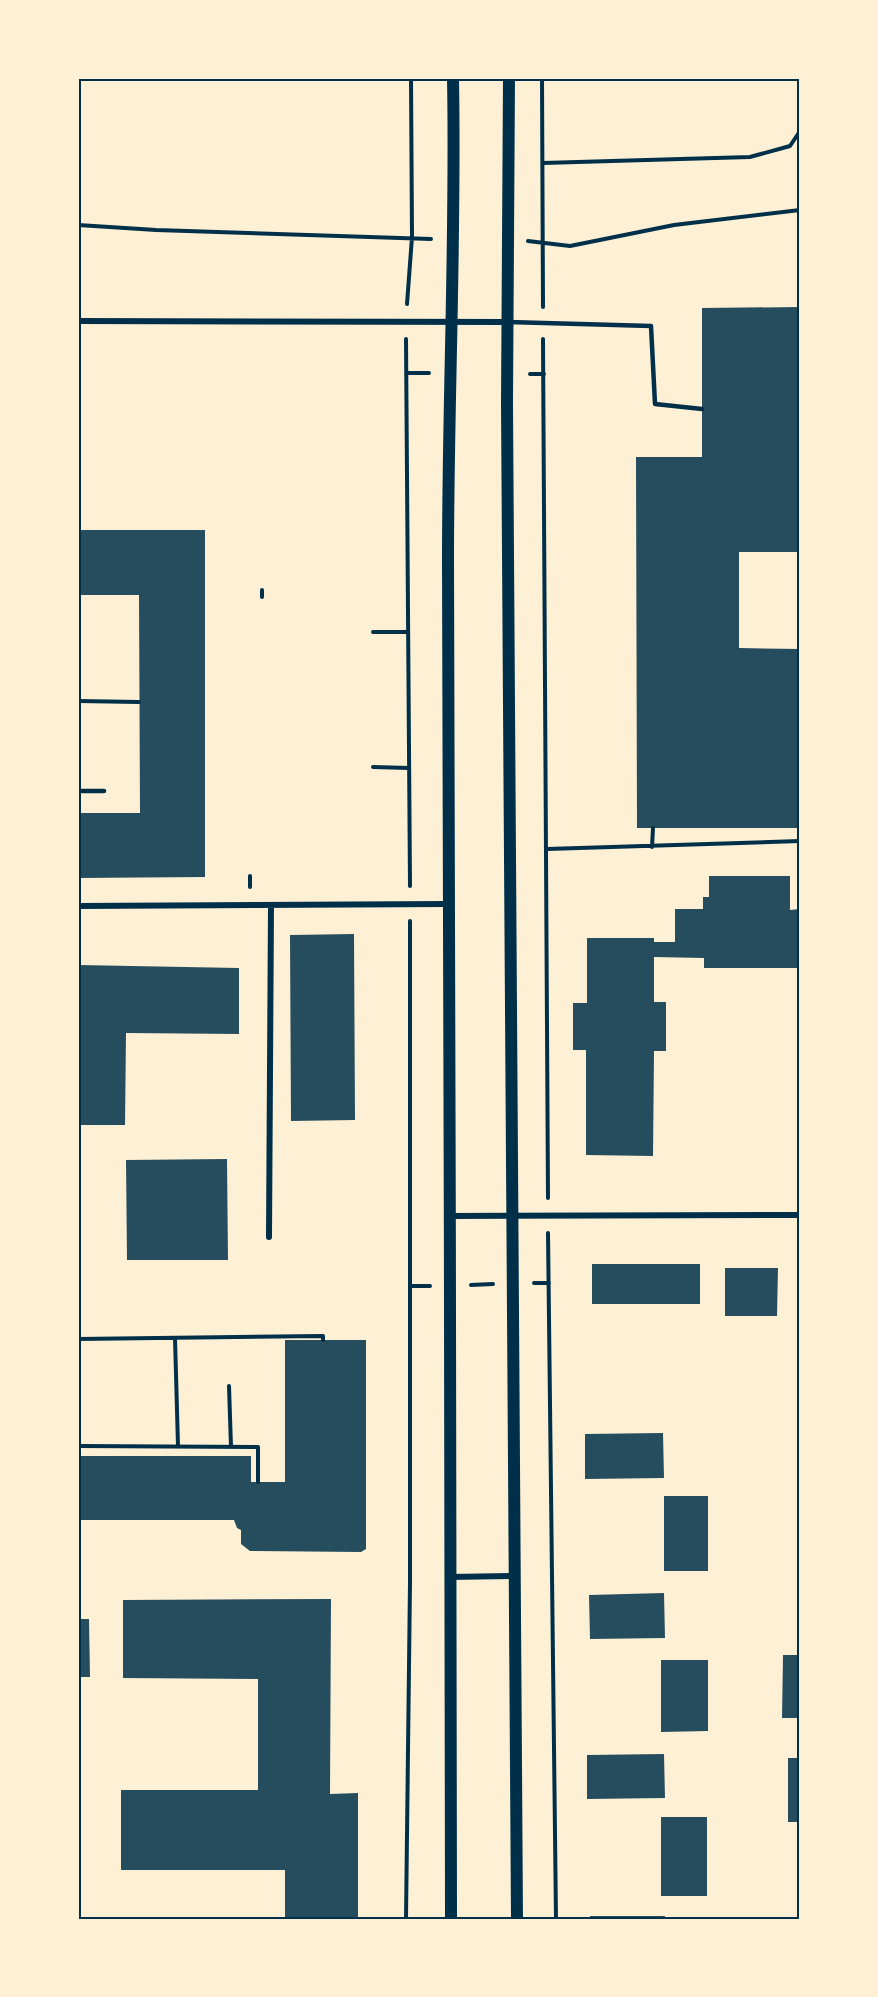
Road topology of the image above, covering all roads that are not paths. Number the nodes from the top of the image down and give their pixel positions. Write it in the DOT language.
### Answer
graph roads {
  1 [pos="453,78"];
  2 [pos="509,78"];
  3 [pos="78,321"];
  4 [pos="452,321"];
  5 [pos="507,322"];
  6 [pos="702,409"];
  7 [pos="78,791"];
  8 [pos="104,791"];
  9 [pos="448,904"];
  10 [pos="78,906"];
  11 [pos="271,906"];
  12 [pos="800,1215"];
  13 [pos="448,1216"];
  14 [pos="511,1217"];
  15 [pos="269,1237"];
  16 [pos="514,1576"];
  17 [pos="449,1577"];
  18 [pos="451,1919"];
  19 [pos="517,1919"];
  1 -- 4 [label="main road"];
  2 -- 5 [label="main road"];
  3 -- 4 [label="street"];
  4 -- 5 [label="street"];
  4 -- 9 [label="main road"];
  5 -- 6 [label="lane"];
  5 -- 14 [label="main road"];
  7 -- 8 [label="lane"];
  9 -- 11 [label="street"];
  9 -- 13 [label="main road"];
  10 -- 11 [label="street"];
  11 -- 15 [label="street"];
  12 -- 14 [label="street"];
  13 -- 14 [label="street"];
  13 -- 17 [label="main road"];
  14 -- 16 [label="main road"];
  16 -- 17 [label="street"];
  16 -- 19 [label="main road"];
  17 -- 18 [label="main road"];
}
